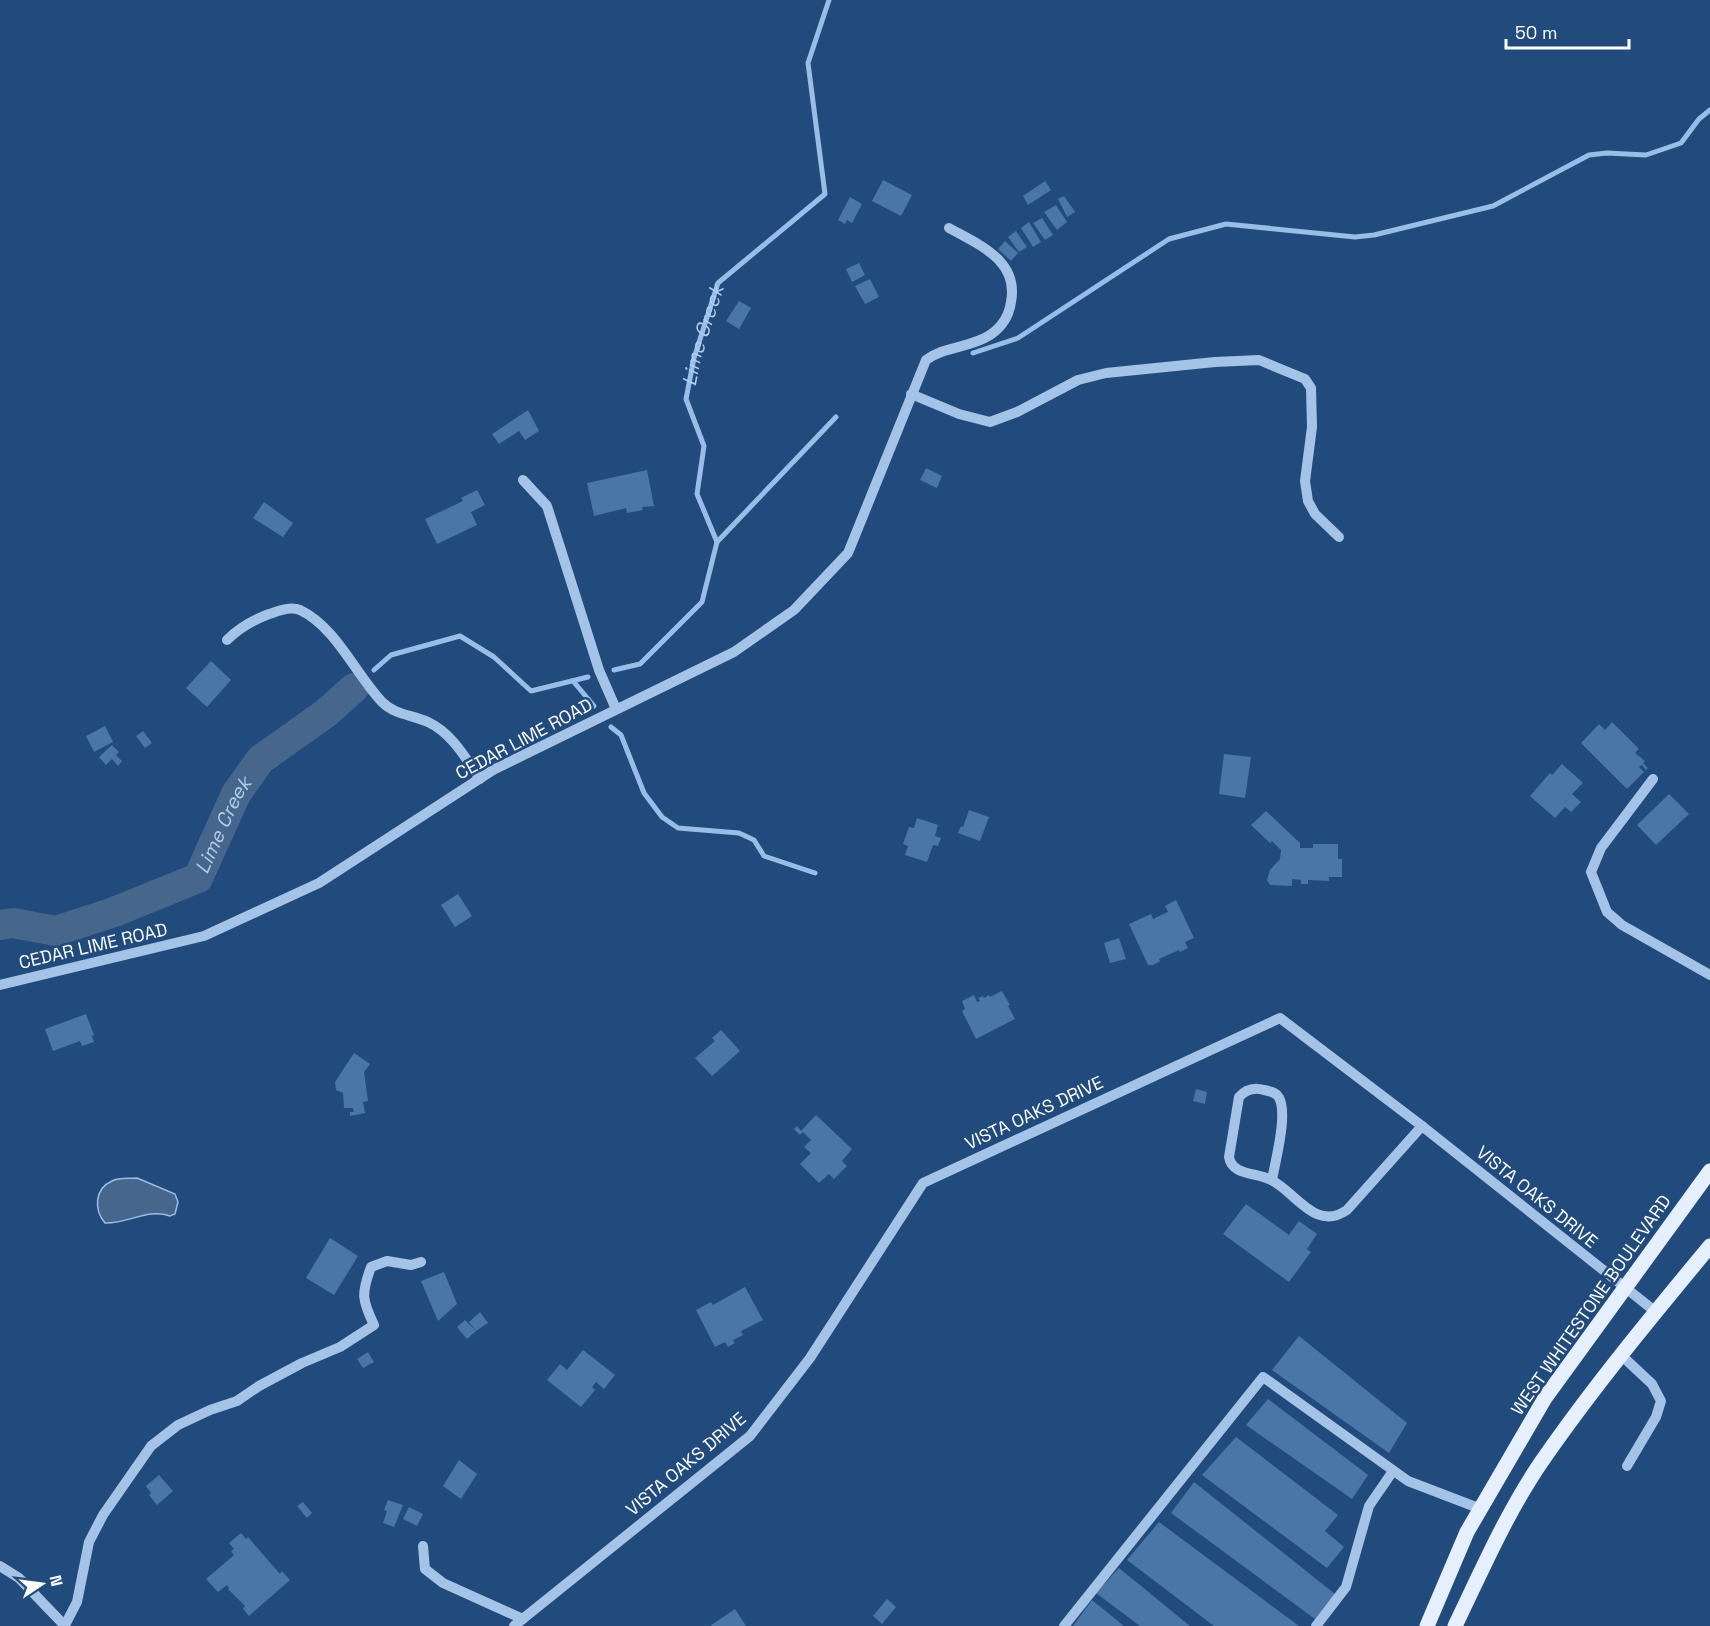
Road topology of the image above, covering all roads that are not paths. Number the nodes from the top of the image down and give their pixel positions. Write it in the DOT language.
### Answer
graph roads {
  1 [pos="949,228"];
  2 [pos="911,394"];
  3 [pos="523,480"];
  4 [pos="1339,537"];
  5 [pos="227,640"];
  6 [pos="616,709"];
  7 [pos="480,779"];
  8 [pos="1653,779"];
  9 [pos="1710,975"];
  10 [pos="0,985"];
  11 [pos="1422,1126"];
  12 [pos="1710,1171"];
  13 [pos="1272,1180"];
  14 [pos="1710,1245"];
  15 [pos="421,1262"];
  16 [pos="1625,1289"];
  17 [pos="1656,1312"];
  18 [pos="1620,1354"];
  19 [pos="1627,1467"];
  20 [pos="1393,1471"];
  21 [pos="1481,1509"];
  22 [pos="423,1546"];
  23 [pos="0,1566"];
  24 [pos="518,1622"];
  25 [pos="65,1626"];
  26 [pos="1064,1626"];
  27 [pos="1316,1626"];
  28 [pos="1427,1626"];
  29 [pos="1455,1626"];
  1 -- 2 [label="street, CEDAR LIME ROAD"];
  2 -- 4 [label="street"];
  2 -- 6 [label="street, CEDAR LIME ROAD"];
  3 -- 6 [label="street"];
  5 -- 7 [label="street"];
  6 -- 7 [label="street, CEDAR LIME ROAD"];
  7 -- 10 [label="street, CEDAR LIME ROAD"];
  8 -- 9 [label="street"];
  11 -- 13 [label="street"];
  11 -- 16 [label="street, VISTA OAKS DRIVE"];
  11 -- 24 [label="street, VISTA OAKS DRIVE"];
  12 -- 16 [label="main road, WEST WHITESTONE BOULEVARD"];
  13 -- 13 [label="street"];
  14 -- 17 [label="main road"];
  15 -- 25 [label="street"];
  16 -- 17 [label="street, VISTA OAKS DRIVE"];
  16 -- 21 [label="main road, WEST WHITESTONE BOULEVARD"];
  17 -- 18 [label="main road"];
  18 -- 19 [label="street"];
  18 -- 29 [label="main road"];
  20 -- 21 [label="street"];
  20 -- 26 [label="street"];
  20 -- 27 [label="street"];
  21 -- 28 [label="main road, WEST WHITESTONE BOULEVARD"];
  22 -- 24 [label="street"];
  23 -- 25 [label="street"];
}
